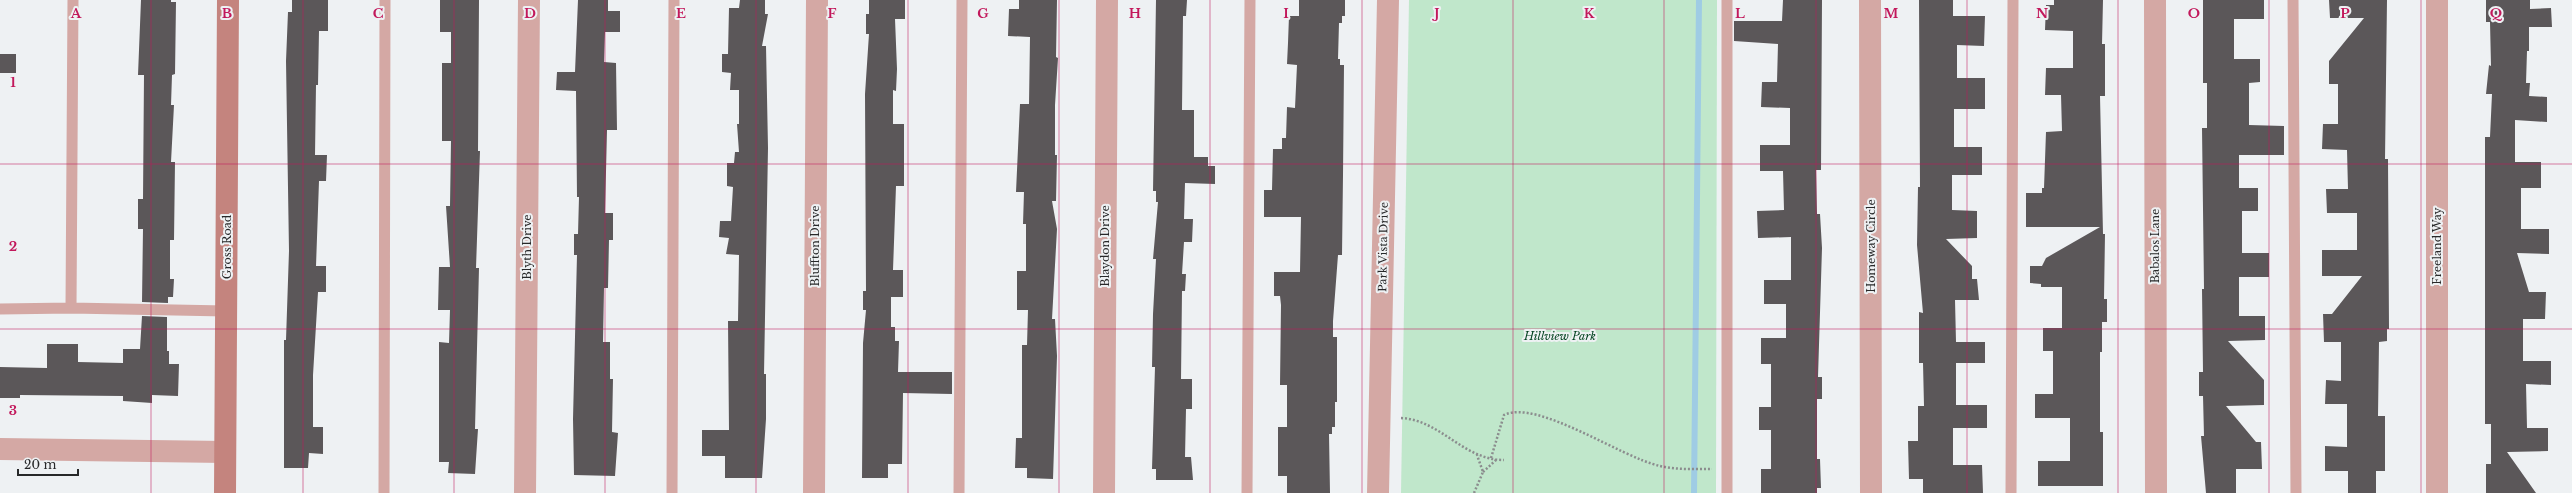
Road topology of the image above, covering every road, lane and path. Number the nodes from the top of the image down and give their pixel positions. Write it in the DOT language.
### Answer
graph roads {
  1 [pos="73,0"];
  2 [pos="228,0"];
  3 [pos="385,0"];
  4 [pos="528,0"];
  5 [pos="674,0"];
  6 [pos="817,0"];
  7 [pos="962,0"];
  8 [pos="1107,0"];
  9 [pos="1250,0"];
  10 [pos="1388,0"];
  11 [pos="1727,0"];
  12 [pos="1870,0"];
  13 [pos="2013,0"];
  14 [pos="2155,0"];
  15 [pos="2293,0"];
  16 [pos="2437,0"];
  17 [pos="71,308"];
  18 [pos="0,309"];
  19 [pos="226,311"];
  20 [pos="1380,417"];
  21 [pos="0,449"];
  22 [pos="225,452"];
  23 [pos="1478,455"];
  24 [pos="1491,458"];
  25 [pos="1496,460"];
  26 [pos="1504,460"];
  27 [pos="1704,469"];
  28 [pos="1483,472"];
  29 [pos="226,493"];
  30 [pos="384,493"];
  31 [pos="525,493"];
  32 [pos="672,493"];
  33 [pos="814,493"];
  34 [pos="958,493"];
  35 [pos="1104,493"];
  36 [pos="1247,493"];
  37 [pos="1378,493"];
  38 [pos="1474,493"];
  39 [pos="1727,493"];
  40 [pos="1871,493"];
  41 [pos="2011,493"];
  42 [pos="2156,493"];
  43 [pos="2296,493"];
  44 [pos="2437,493"];
  1 -- 17 [label="lane"];
  2 -- 19 [label="street, Gross Road"];
  3 -- 30 [label="lane"];
  4 -- 31 [label="street, Blyth Drive"];
  5 -- 32 [label="lane"];
  6 -- 33 [label="street, Bluffton Drive"];
  7 -- 34 [label="lane"];
  8 -- 35 [label="street, Blaydon Drive"];
  9 -- 36 [label="lane"];
  10 -- 20 [label="street, Park Vista Drive"];
  11 -- 39 [label="lane"];
  12 -- 40 [label="street, Homeway Circle"];
  13 -- 41 [label="lane"];
  14 -- 42 [label="street, Babalos Lane"];
  15 -- 43 [label="lane"];
  16 -- 44 [label="street, Freeland Way"];
  17 -- 18 [label="lane"];
  17 -- 19 [label="lane"];
  19 -- 22 [label="street, Gross Road"];
  20 -- 23 [label="path"];
  20 -- 37 [label="street, Park Vista Drive"];
  21 -- 22 [label="street"];
  22 -- 29 [label="street, Gross Road"];
  23 -- 24 [label="path"];
  23 -- 28 [label="path"];
  24 -- 25 [label="path"];
  24 -- 27 [label="path"];
  25 -- 26 [label="path"];
  25 -- 28 [label="path"];
  28 -- 38 [label="path"];
}
